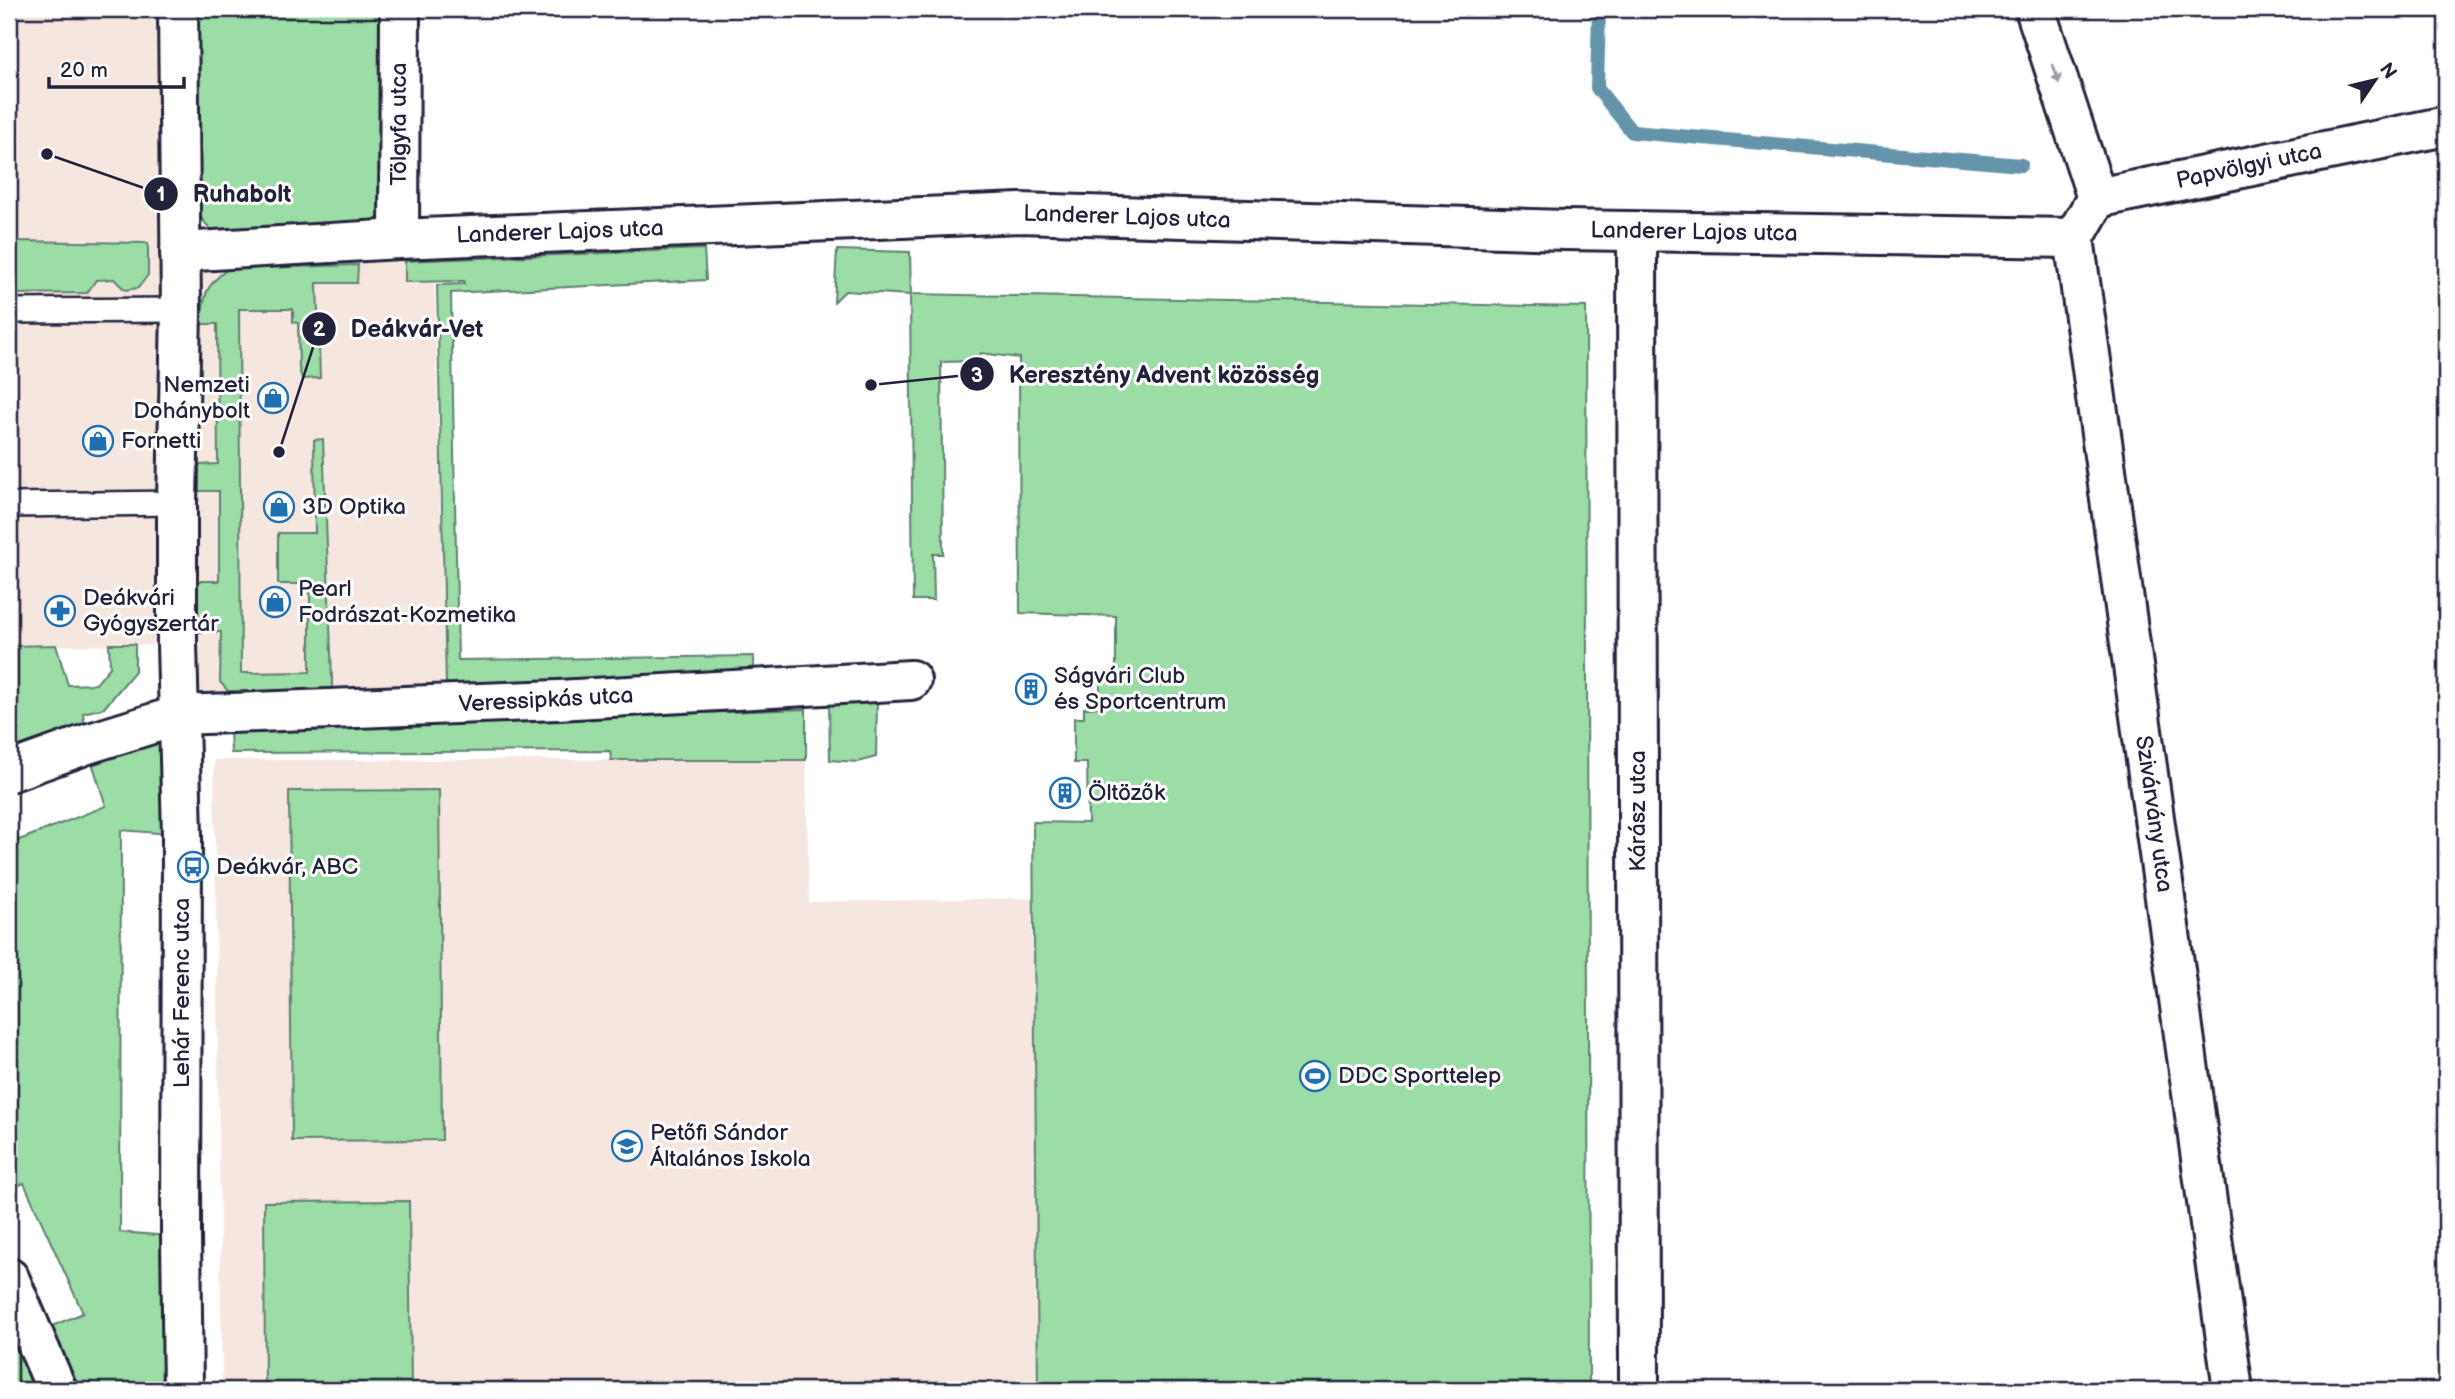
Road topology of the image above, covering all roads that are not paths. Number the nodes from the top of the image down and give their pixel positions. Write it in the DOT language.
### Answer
graph roads {
  1 [pos="178,9"];
  2 [pos="400,9"];
  3 [pos="2035,9"];
  4 [pos="2446,126"];
  5 [pos="2097,198"];
  6 [pos="1637,232"];
  7 [pos="2074,238"];
  8 [pos="399,239"];
  9 [pos="180,252"];
  10 [pos="181,310"];
  11 [pos="9,311"];
  12 [pos="177,503"];
  13 [pos="9,505"];
  14 [pos="911,680"];
  15 [pos="180,715"];
  16 [pos="9,772"];
  17 [pos="9,1279"];
  18 [pos="57,1390"];
  19 [pos="183,1390"];
  20 [pos="1639,1390"];
  21 [pos="2233,1390"];
  1 -- 9 [label="street, Lehár Ferenc utca"];
  2 -- 8 [label="street, Tölgyfa utca"];
  3 -- 5 [label="street, one-way"];
  4 -- 5 [label="street, Papvölgyi utca"];
  5 -- 7 [label="street"];
  6 -- 7 [label="street, Landerer Lajos utca"];
  6 -- 8 [label="street, Landerer Lajos utca"];
  6 -- 20 [label="street, Kárász utca"];
  7 -- 21 [label="street, Szivárvány utca"];
  8 -- 9 [label="street, Landerer Lajos utca"];
  9 -- 10 [label="street, Lehár Ferenc utca"];
  10 -- 11 [label="lane"];
  10 -- 12 [label="street, Lehár Ferenc utca"];
  12 -- 13 [label="lane"];
  12 -- 15 [label="street, Lehár Ferenc utca"];
  14 -- 15 [label="street, Veressipkás utca"];
  15 -- 16 [label="street, Veressipkás utca"];
  15 -- 19 [label="street, Lehár Ferenc utca"];
  17 -- 18 [label="street"];
}
